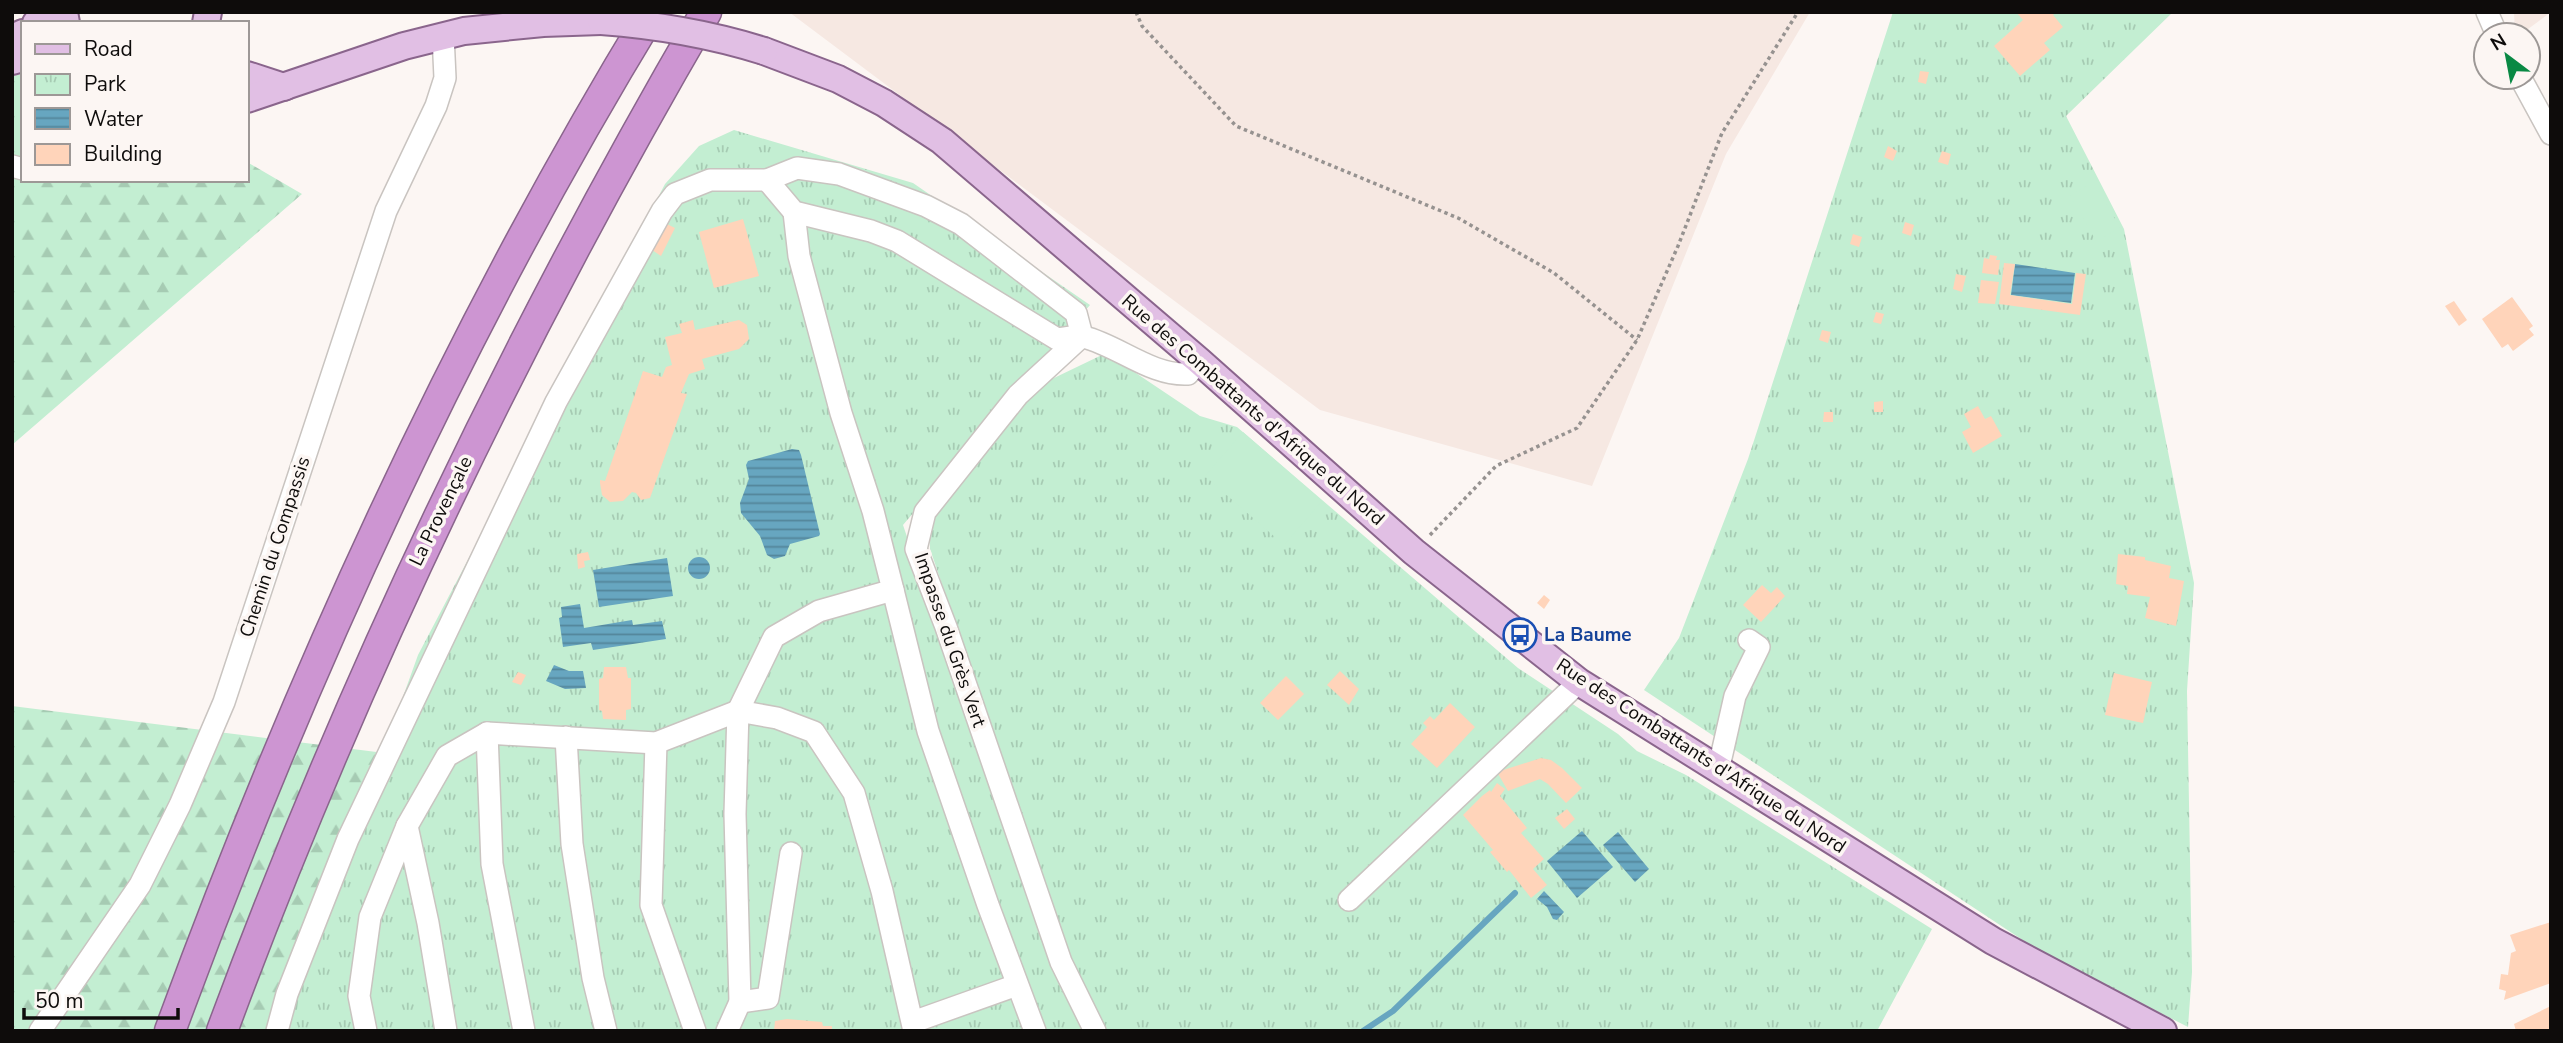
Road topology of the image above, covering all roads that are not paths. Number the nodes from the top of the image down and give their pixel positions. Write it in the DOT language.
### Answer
graph roads {
  1 [pos="652,12"];
  2 [pos="706,12"];
  3 [pos="443,35"];
  4 [pos="248,75"];
  5 [pos="284,87"];
  6 [pos="2531,91"];
  7 [pos="248,99"];
  8 [pos="2544,107"];
  9 [pos="2551,134"];
  10 [pos="767,180"];
  11 [pos="794,212"];
  12 [pos="1083,336"];
  13 [pos="1199,361"];
  14 [pos="893,590"];
  15 [pos="1749,640"];
  16 [pos="1579,682"];
  17 [pos="738,710"];
  18 [pos="487,733"];
  19 [pos="566,737"];
  20 [pos="656,743"];
  21 [pos="1718,771"];
  22 [pos="407,826"];
  23 [pos="790,853"];
  24 [pos="1349,900"];
  25 [pos="1017,985"];
  26 [pos="740,1002"];
  27 [pos="914,1026"];
  28 [pos="40,1031"];
  29 [pos="170,1031"];
  30 [pos="222,1031"];
  31 [pos="277,1031"];
  32 [pos="366,1031"];
  33 [pos="446,1031"];
  34 [pos="524,1031"];
  35 [pos="606,1031"];
  36 [pos="695,1031"];
  37 [pos="727,1031"];
  38 [pos="1035,1031"];
  39 [pos="1095,1031"];
  40 [pos="2163,1031"];
  1 -- 29 [label="highway"];
  2 -- 30 [label="highway, La Provençale"];
  3 -- 5 [label="main road, Rue des Combattants d'Afrique du Nord"];
  3 -- 13 [label="main road, Rue des Combattants d'Afrique du Nord, bridge"];
  3 -- 28 [label="street, Chemin du Compassis"];
  4 -- 5 [label="main road"];
  5 -- 7 [label="main road, Rue des Combattants d'Afrique du Nord"];
  6 -- 8 [label="street"];
  8 -- 9 [label="street"];
  10 -- 11 [label="street"];
  10 -- 12 [label="street"];
  10 -- 31 [label="street"];
  11 -- 12 [label="street"];
  11 -- 14 [label="street"];
  12 -- 13 [label="street"];
  12 -- 39 [label="street, Impasse du Grès Vert"];
  13 -- 16 [label="main road, Rue des Combattants d'Afrique du Nord"];
  14 -- 17 [label="street"];
  14 -- 25 [label="street"];
  15 -- 21 [label="street"];
  16 -- 21 [label="main road, Rue des Combattants d'Afrique du Nord"];
  16 -- 24 [label="street"];
  17 -- 20 [label="street"];
  17 -- 26 [label="street"];
  17 -- 27 [label="street"];
  18 -- 19 [label="street"];
  18 -- 22 [label="street"];
  18 -- 34 [label="street"];
  19 -- 20 [label="street"];
  19 -- 35 [label="street"];
  20 -- 36 [label="street"];
  21 -- 40 [label="main road, Rue des Combattants d'Afrique du Nord"];
  22 -- 32 [label="street"];
  22 -- 33 [label="street"];
  23 -- 26 [label="street"];
  25 -- 27 [label="street"];
  25 -- 38 [label="street"];
  26 -- 37 [label="street"];
}
